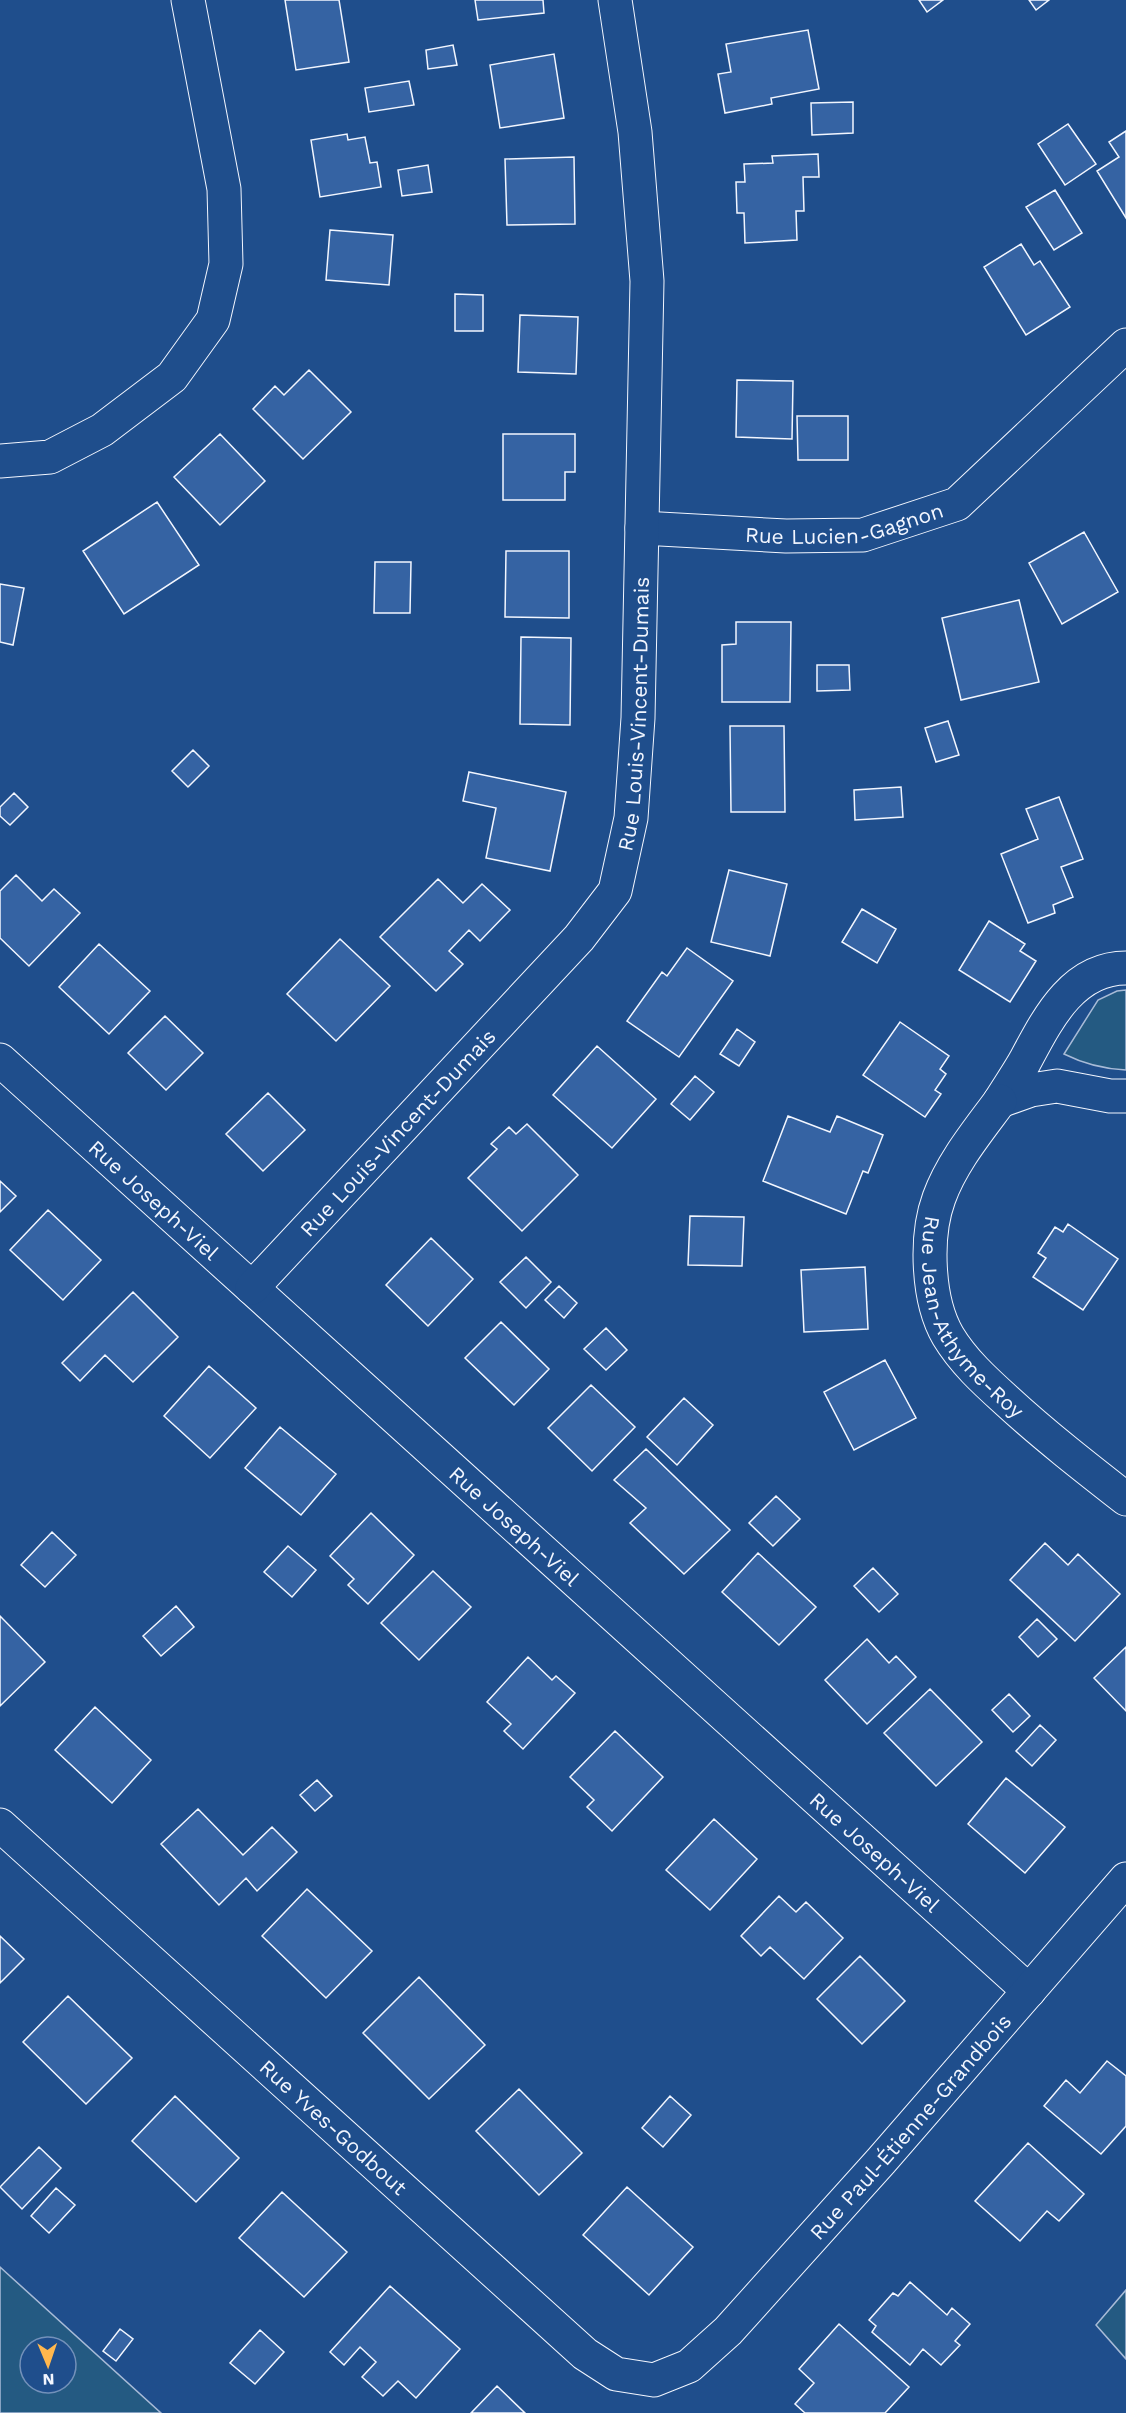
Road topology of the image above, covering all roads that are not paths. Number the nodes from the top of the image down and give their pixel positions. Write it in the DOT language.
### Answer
graph roads {
  1 [pos="188,0"];
  2 [pos="615,0"];
  3 [pos="1126,345"];
  4 [pos="0,461"];
  5 [pos="642,528"];
  6 [pos="1126,968"];
  7 [pos="0,1060"];
  8 [pos="1126,1096"];
  9 [pos="1000,1101"];
  10 [pos="252,1288"];
  11 [pos="1126,1499"];
  12 [pos="0,1825"];
  13 [pos="1126,1879"];
  14 [pos="1029,1991"];
  15 [pos="689,2366"];
  1 -- 4 [label="street"];
  2 -- 5 [label="street, Rue Louis-Vincent-Dumais"];
  3 -- 5 [label="street, Rue Lucien-Gagnon"];
  5 -- 10 [label="street, Rue Louis-Vincent-Dumais"];
  6 -- 9 [label="street, Rue Jean-Athyme-Roy"];
  7 -- 10 [label="street, Rue Joseph-Viel"];
  8 -- 9 [label="street"];
  9 -- 11 [label="street, Rue Jean-Athyme-Roy"];
  10 -- 14 [label="street, Rue Joseph-Viel"];
  12 -- 15 [label="street, Rue Yves-Godbout"];
  13 -- 14 [label="street, Rue Paul-Étienne-Grandbois"];
  14 -- 15 [label="street, Rue Paul-Étienne-Grandbois"];
}
